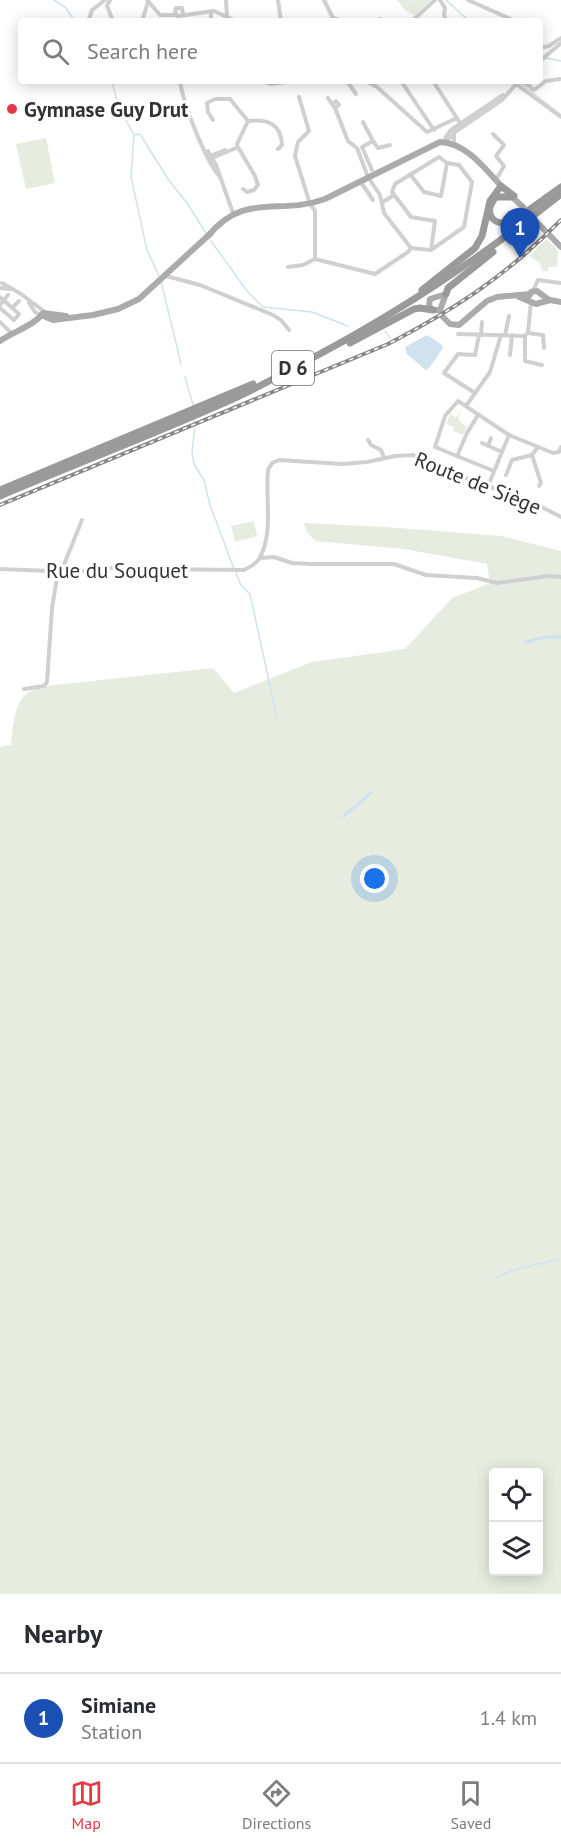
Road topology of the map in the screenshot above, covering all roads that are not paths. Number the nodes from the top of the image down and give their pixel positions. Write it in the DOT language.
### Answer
graph roads {
  1 [pos="105,0"];
  2 [pos="110,0"];
  3 [pos="226,0"];
  4 [pos="278,0"];
  5 [pos="324,0"];
  6 [pos="438,0"];
  7 [pos="468,0"];
  8 [pos="148,1"];
  9 [pos="176,1"];
  10 [pos="211,11"];
  11 [pos="180,14"];
  12 [pos="160,15"];
  13 [pos="227,16"];
  14 [pos="89,18"];
  15 [pos="112,18"];
  16 [pos="143,18"];
  17 [pos="212,18"];
  18 [pos="231,18"];
  19 [pos="281,18"];
  20 [pos="333,18"];
  21 [pos="416,18"];
  22 [pos="445,18"];
  23 [pos="508,18"];
  24 [pos="561,38"];
  25 [pos="561,43"];
  26 [pos="543,47"];
  27 [pos="543,58"];
  28 [pos="560,79"];
  29 [pos="543,83"];
  30 [pos="181,84"];
  31 [pos="349,84"];
  32 [pos="372,84"];
  33 [pos="403,84"];
  34 [pos="435,84"];
  35 [pos="518,84"];
  36 [pos="520,84"];
  37 [pos="521,84"];
  38 [pos="542,84"];
  39 [pos="356,94"];
  40 [pos="299,97"];
  41 [pos="328,98"];
  42 [pos="561,117"];
  43 [pos="457,118"];
  44 [pos="213,120"];
  45 [pos="248,121"];
  46 [pos="363,122"];
  47 [pos="462,125"];
  48 [pos="434,130"];
  49 [pos="493,134"];
  50 [pos="447,140"];
  51 [pos="373,141"];
  52 [pos="390,145"];
  53 [pos="236,146"];
  54 [pos="360,147"];
  55 [pos="278,149"];
  56 [pos="210,158"];
  57 [pos="447,163"];
  58 [pos="372,170"];
  59 [pos="410,174"];
  60 [pos="368,177"];
  61 [pos="360,181"];
  62 [pos="498,181"];
  63 [pos="243,189"];
  64 [pos="559,193"];
  65 [pos="394,195"];
  66 [pos="513,196"];
  67 [pos="372,200"];
  68 [pos="383,202"];
  69 [pos="311,205"];
  70 [pos="232,215"];
  71 [pos="208,236"];
  72 [pos="559,246"];
  73 [pos="411,248"];
  74 [pos="431,250"];
  75 [pos="315,259"];
  76 [pos="288,267"];
  77 [pos="164,278"];
  78 [pos="0,284"];
  79 [pos="561,284"];
  80 [pos="422,290"];
  81 [pos="446,294"];
  82 [pos="8,295"];
  83 [pos="535,297"];
  84 [pos="2,299"];
  85 [pos="19,301"];
  86 [pos="561,302"];
  87 [pos="0,307"];
  88 [pos="12,308"];
  89 [pos="40,312"];
  90 [pos="439,313"];
  91 [pos="93,315"];
  92 [pos="508,316"];
  93 [pos="0,322"];
  94 [pos="482,322"];
  95 [pos="289,330"];
  96 [pos="11,333"];
  97 [pos="458,334"];
  98 [pos="480,335"];
  99 [pos="503,335"];
  100 [pos="512,335"];
  101 [pos="527,335"];
  102 [pos="0,341"];
  103 [pos="544,348"];
  104 [pos="510,355"];
  105 [pos="542,365"];
  106 [pos="271,380"];
  107 [pos="475,393"];
  108 [pos="466,406"];
  109 [pos="478,415"];
  110 [pos="509,435"];
  111 [pos="491,438"];
  112 [pos="368,440"];
  113 [pos="482,443"];
  114 [pos="488,446"];
  115 [pos="538,447"];
  116 [pos="561,447"];
  117 [pos="502,452"];
  118 [pos="532,455"];
  119 [pos="456,456"];
  120 [pos="384,458"];
  121 [pos="494,471"];
  122 [pos="506,475"];
  123 [pos="488,486"];
  124 [pos="539,486"];
  125 [pos="0,490"];
  126 [pos="0,496"];
  127 [pos="561,517"];
  128 [pos="82,520"];
  129 [pos="260,558"];
  130 [pos="0,569"];
  131 [pos="59,572"];
  132 [pos="561,577"];
  133 [pos="24,689"];
  1 -- 14 [label="street"];
  2 -- 15 [label="street"];
  3 -- 13 [label="street"];
  4 -- 19 [label="street"];
  5 -- 20 [label="street"];
  6 -- 21 [label="street"];
  6 -- 22 [label="street"];
  7 -- 23 [label="street"];
  8 -- 12 [label="street"];
  8 -- 16 [label="street"];
  9 -- 11 [label="street"];
  10 -- 11 [label="street"];
  10 -- 13 [label="street"];
  10 -- 17 [label="street"];
  11 -- 12 [label="street"];
  13 -- 18 [label="street"];
  24 -- 26 [label="street"];
  25 -- 27 [label="street"];
  28 -- 29 [label="street"];
  30 -- 56 [label="street"];
  31 -- 39 [label="street"];
  32 -- 48 [label="street"];
  33 -- 48 [label="street"];
  34 -- 43 [label="street"];
  35 -- 47 [label="street"];
  36 -- 42 [label="street"];
  37 -- 38 [label="street"];
  40 -- 69 [label="street"];
  41 -- 54 [label="street"];
  43 -- 47 [label="street"];
  43 -- 48 [label="street"];
  44 -- 45 [label="street"];
  45 -- 53 [label="street"];
  45 -- 55 [label="street"];
  46 -- 51 [label="street"];
  47 -- 50 [label="street"];
  47 -- 50 [label="street"];
  49 -- 62 [label="street"];
  50 -- 60 [label="main road"];
  50 -- 62 [label="main road"];
  50 -- 62 [label="main road"];
  51 -- 52 [label="street"];
  51 -- 54 [label="street"];
  53 -- 56 [label="street"];
  53 -- 63 [label="street"];
  54 -- 58 [label="street"];
  54 -- 60 [label="street"];
  56 -- 70 [label="street"];
  57 -- 59 [label="street"];
  57 -- 59 [label="street"];
  57 -- 74 [label="street"];
  59 -- 65 [label="street"];
  60 -- 61 [label="main road"];
  60 -- 68 [label="street"];
  61 -- 67 [label="street"];
  61 -- 69 [label="main road"];
  62 -- 66 [label="highway"];
  62 -- 80 [label="highway, D 6"];
  64 -- 66 [label="highway"];
  64 -- 80 [label="highway, D 6"];
  64 -- 81 [label="highway"];
  64 -- 106 [label="highway, D 6"];
  65 -- 68 [label="street"];
  65 -- 74 [label="street"];
  66 -- 72 [label="main road"];
  68 -- 73 [label="street"];
  69 -- 70 [label="main road"];
  69 -- 75 [label="street"];
  70 -- 71 [label="main road"];
  70 -- 71 [label="main road"];
  71 -- 77 [label="main road"];
  73 -- 74 [label="street"];
  73 -- 75 [label="street"];
  75 -- 76 [label="street"];
  77 -- 91 [label="main road"];
  77 -- 95 [label="street"];
  78 -- 89 [label="street"];
  79 -- 83 [label="street"];
  80 -- 125 [label="highway, D 6"];
  81 -- 90 [label="main road"];
  81 -- 90 [label="main road"];
  82 -- 84 [label="street"];
  83 -- 86 [label="main road"];
  83 -- 90 [label="main road"];
  83 -- 101 [label="street"];
  84 -- 87 [label="street"];
  84 -- 88 [label="street"];
  85 -- 88 [label="street"];
  87 -- 88 [label="street"];
  89 -- 91 [label="main road"];
  89 -- 91 [label="main road"];
  89 -- 96 [label="main road"];
  90 -- 106 [label="highway"];
  92 -- 99 [label="street"];
  93 -- 96 [label="street"];
  94 -- 98 [label="street"];
  96 -- 102 [label="main road"];
  97 -- 98 [label="street"];
  98 -- 99 [label="street"];
  98 -- 107 [label="street"];
  99 -- 100 [label="street"];
  99 -- 107 [label="street"];
  100 -- 101 [label="street"];
  100 -- 104 [label="street"];
  101 -- 103 [label="street"];
  101 -- 105 [label="street"];
  106 -- 126 [label="highway, D 6"];
  107 -- 108 [label="street"];
  108 -- 109 [label="street"];
  108 -- 119 [label="street"];
  109 -- 110 [label="street"];
  109 -- 119 [label="street"];
  110 -- 115 [label="street"];
  110 -- 117 [label="street"];
  111 -- 114 [label="street"];
  112 -- 120 [label="street"];
  113 -- 114 [label="street"];
  114 -- 117 [label="street"];
  115 -- 116 [label="street"];
  115 -- 118 [label="street"];
  117 -- 121 [label="street"];
  118 -- 122 [label="street"];
  118 -- 124 [label="street"];
  119 -- 121 [label="street"];
  120 -- 123 [label="street, Route de Siège"];
  120 -- 129 [label="street, Route de Siège"];
  121 -- 123 [label="street"];
  123 -- 127 [label="street, Route de Siège"];
  128 -- 131 [label="street"];
  129 -- 131 [label="street, Rue du Souquet"];
  129 -- 132 [label="street"];
  130 -- 131 [label="street, Rue du Souquet"];
  131 -- 133 [label="street"];
}
